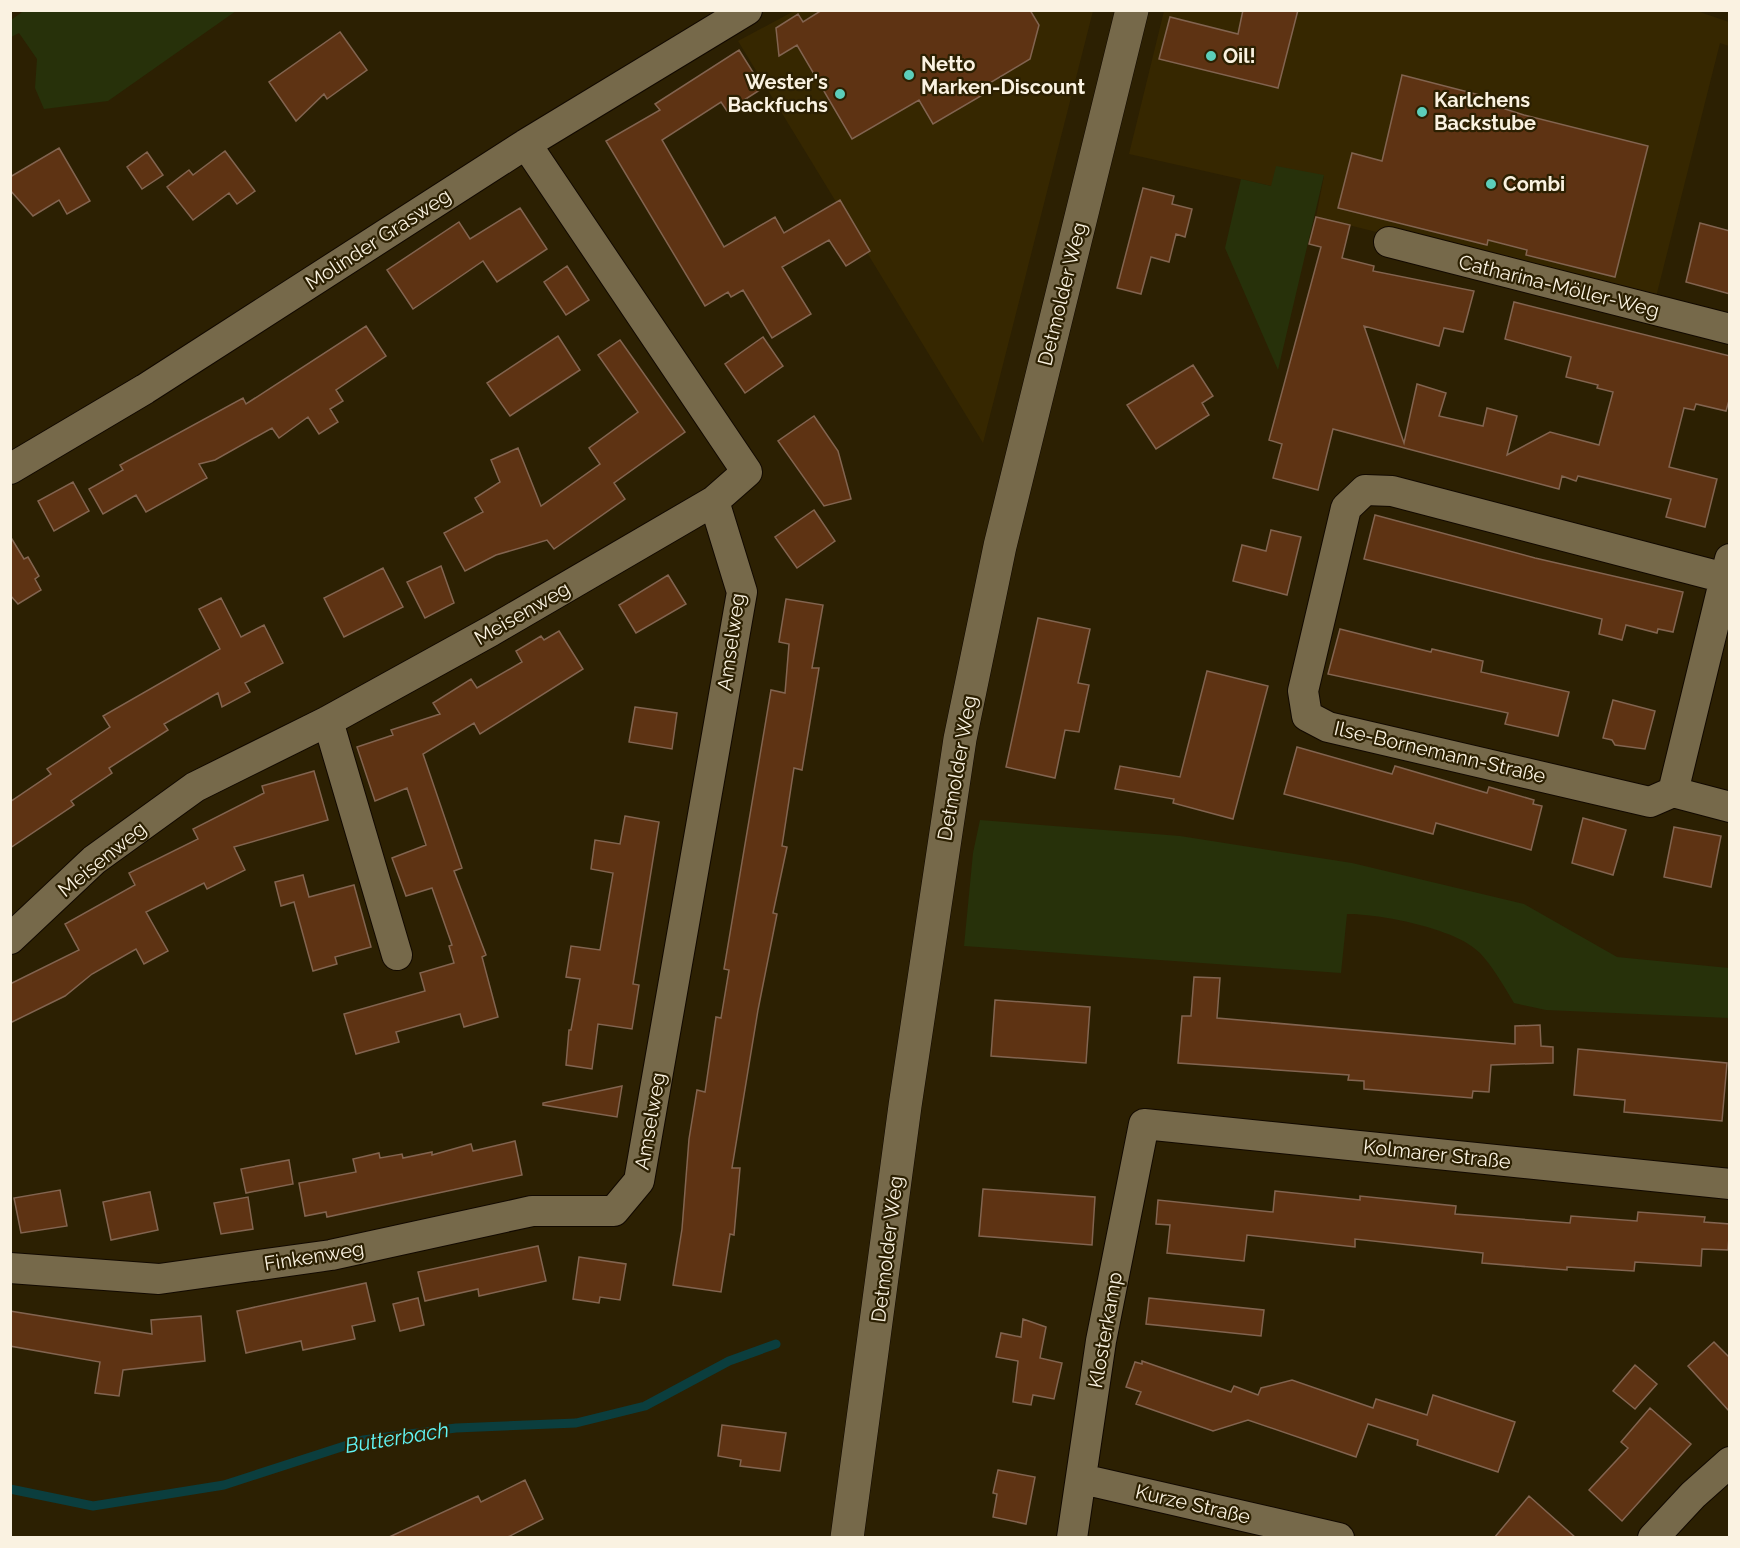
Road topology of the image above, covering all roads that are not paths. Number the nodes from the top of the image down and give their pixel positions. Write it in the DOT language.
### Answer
graph roads {
  1 [pos="747,10"];
  2 [pos="1132,10"];
  3 [pos="526,144"];
  4 [pos="1389,242"];
  5 [pos="1730,329"];
  6 [pos="10,469"];
  7 [pos="714,501"];
  8 [pos="1727,569"];
  9 [pos="328,721"];
  10 [pos="1673,792"];
  11 [pos="1730,807"];
  12 [pos="10,939"];
  13 [pos="397,955"];
  14 [pos="1144,1124"];
  15 [pos="1730,1184"];
  16 [pos="614,1211"];
  17 [pos="10,1268"];
  18 [pos="1730,1462"];
  19 [pos="1082,1479"];
  20 [pos="847,1538"];
  21 [pos="1071,1538"];
  22 [pos="1339,1538"];
  23 [pos="1653,1538"];
  1 -- 3 [label="street, Molinder Grasweg"];
  2 -- 20 [label="street, Detmolder Weg"];
  3 -- 6 [label="street, Molinder Grasweg"];
  3 -- 7 [label="street"];
  4 -- 5 [label="street, Catharina-Möller-Weg"];
  7 -- 9 [label="street, Meisenweg"];
  7 -- 16 [label="street, Amselweg"];
  8 -- 10 [label="street, Ilse-Bornemann-Straße"];
  8 -- 10 [label="street, Ilse-Bornemann-Straße"];
  9 -- 12 [label="street, Meisenweg"];
  9 -- 13 [label="street"];
  10 -- 11 [label="street"];
  14 -- 15 [label="street, Kolmarer Straße"];
  14 -- 19 [label="street, Klosterkamp"];
  16 -- 17 [label="street, Finkenweg"];
  18 -- 23 [label="street"];
  19 -- 21 [label="street, Klosterkamp"];
  19 -- 22 [label="street, Kurze Straße"];
}
